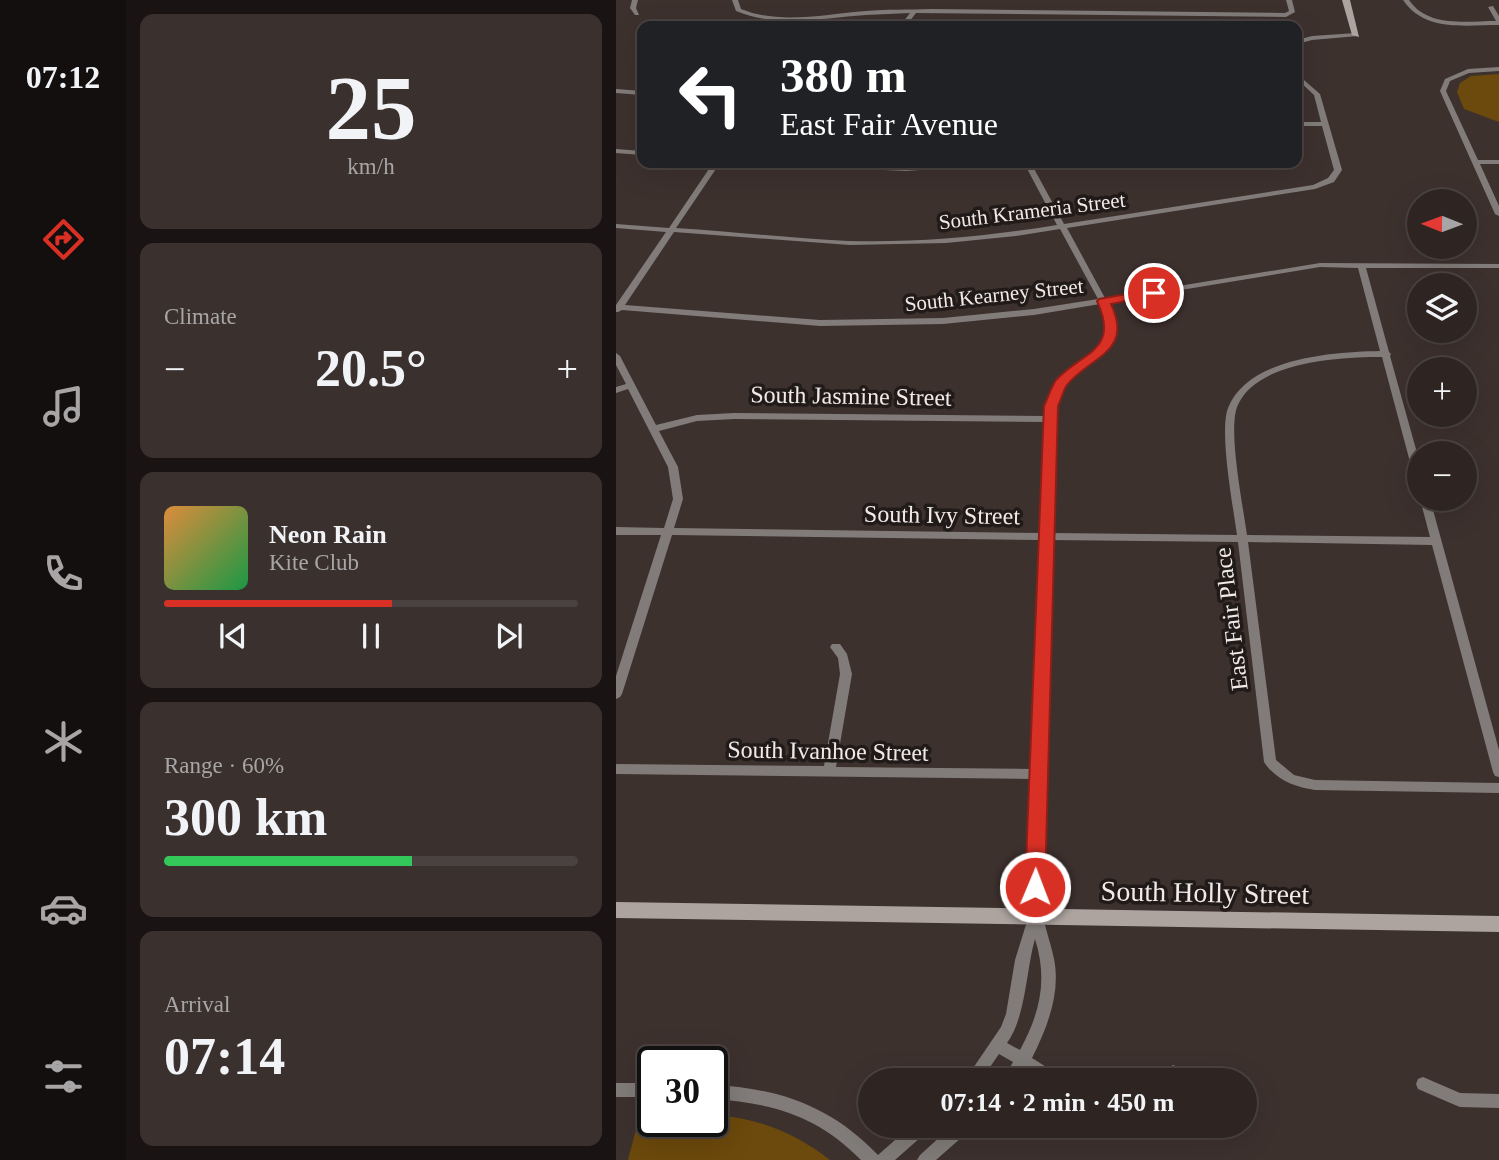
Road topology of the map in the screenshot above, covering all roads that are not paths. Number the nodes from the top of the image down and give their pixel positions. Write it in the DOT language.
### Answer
graph roads {
  1 [pos="635,0"];
  2 [pos="735,0"];
  3 [pos="996,0"];
  4 [pos="1289,0"];
  5 [pos="1346,0"];
  6 [pos="1406,0"];
  7 [pos="1152,6"];
  8 [pos="1491,7"];
  9 [pos="914,12"];
  10 [pos="995,13"];
  11 [pos="637,14"];
  12 [pos="1153,14"];
  13 [pos="907,21"];
  14 [pos="1499,23"];
  15 [pos="1356,35"];
  16 [pos="1302,42"];
  17 [pos="1499,69"];
  18 [pos="1302,80"];
  19 [pos="616,91"];
  20 [pos="637,93"];
  21 [pos="1302,124"];
  22 [pos="1325,124"];
  23 [pos="616,151"];
  24 [pos="637,153"];
  25 [pos="1475,162"];
  26 [pos="1499,162"];
  27 [pos="713,168"];
  28 [pos="876,168"];
  29 [pos="911,168"];
  30 [pos="1030,168"];
  31 [pos="1499,214"];
  32 [pos="616,226"];
  33 [pos="1062,228"];
  34 [pos="672,230"];
  35 [pos="1361,264"];
  36 [pos="1499,266"];
  37 [pos="1104,301"];
  38 [pos="617,309"];
  39 [pos="1387,354"];
  40 [pos="616,356"];
  41 [pos="632,385"];
  42 [pos="616,390"];
  43 [pos="1051,419"];
  44 [pos="653,429"];
  45 [pos="1410,441"];
  46 [pos="1428,511"];
  47 [pos="616,531"];
  48 [pos="670,532"];
  49 [pos="1047,537"];
  50 [pos="1243,539"];
  51 [pos="1436,541"];
  52 [pos="836,647"];
  53 [pos="616,694"];
  54 [pos="616,769"];
  55 [pos="829,772"];
  56 [pos="1499,772"];
  57 [pos="1039,774"];
  58 [pos="1499,789"];
  59 [pos="616,910"];
  60 [pos="1035,915"];
  61 [pos="1499,923"];
  62 [pos="998,1045"];
  63 [pos="1023,1060"];
  64 [pos="981,1068"];
  65 [pos="1018,1068"];
  66 [pos="1035,1068"];
  67 [pos="1423,1084"];
  68 [pos="616,1090"];
  69 [pos="637,1090"];
  70 [pos="728,1093"];
  71 [pos="1499,1101"];
  72 [pos="909,1138"];
  73 [pos="950,1138"];
  74 [pos="872,1160"];
  75 [pos="883,1160"];
  76 [pos="925,1160"];
  1 -- 11 [label="street"];
  2 -- 9 [label="street"];
  3 -- 10 [label="street"];
  4 -- 12 [label="street"];
  5 -- 15 [label="main road"];
  6 -- 14 [label="street"];
  7 -- 12 [label="street"];
  8 -- 14 [label="street"];
  9 -- 10 [label="street"];
  9 -- 13 [label="street"];
  10 -- 12 [label="street"];
  15 -- 16 [label="street"];
  17 -- 25 [label="street"];
  18 -- 22 [label="street, South Krameria Street"];
  19 -- 20 [label="street"];
  21 -- 22 [label="street"];
  22 -- 33 [label="street, South Krameria Street"];
  23 -- 24 [label="street"];
  25 -- 26 [label="street"];
  25 -- 31 [label="street"];
  27 -- 34 [label="street"];
  28 -- 29 [label="street"];
  30 -- 33 [label="street"];
  32 -- 34 [label="street, South Krameria Street"];
  33 -- 34 [label="street, South Krameria Street"];
  33 -- 37 [label="street"];
  34 -- 38 [label="street"];
  35 -- 36 [label="street, South Kearney Street"];
  35 -- 37 [label="street, South Kearney Street"];
  35 -- 39 [label="street"];
  37 -- 38 [label="street, South Kearney Street"];
  37 -- 43 [label="street"];
  39 -- 45 [label="street"];
  39 -- 50 [label="street, East Fair Place"];
  40 -- 41 [label="street"];
  41 -- 42 [label="street"];
  41 -- 44 [label="street"];
  43 -- 44 [label="street, South Jasmine Street"];
  43 -- 49 [label="street"];
  44 -- 48 [label="street"];
  46 -- 51 [label="street"];
  47 -- 48 [label="street, South Ivy Street"];
  48 -- 49 [label="street, South Ivy Street"];
  48 -- 53 [label="street"];
  49 -- 50 [label="street, South Ivy Street"];
  49 -- 57 [label="street"];
  50 -- 51 [label="street, South Ivy Street"];
  50 -- 58 [label="street, East Fair Place"];
  51 -- 56 [label="street"];
  52 -- 55 [label="street"];
  54 -- 55 [label="street, South Ivanhoe Street"];
  55 -- 57 [label="street, South Ivanhoe Street"];
  57 -- 60 [label="street"];
  59 -- 60 [label="main road, South Holly Street"];
  60 -- 61 [label="main road, South Holly Street"];
  60 -- 62 [label="street"];
  60 -- 63 [label="street"];
  62 -- 63 [label="street"];
  62 -- 64 [label="street"];
  63 -- 65 [label="street"];
  63 -- 66 [label="street"];
  67 -- 71 [label="street"];
  68 -- 69 [label="street"];
  70 -- 74 [label="street"];
  72 -- 75 [label="street"];
  73 -- 76 [label="street"];
}
